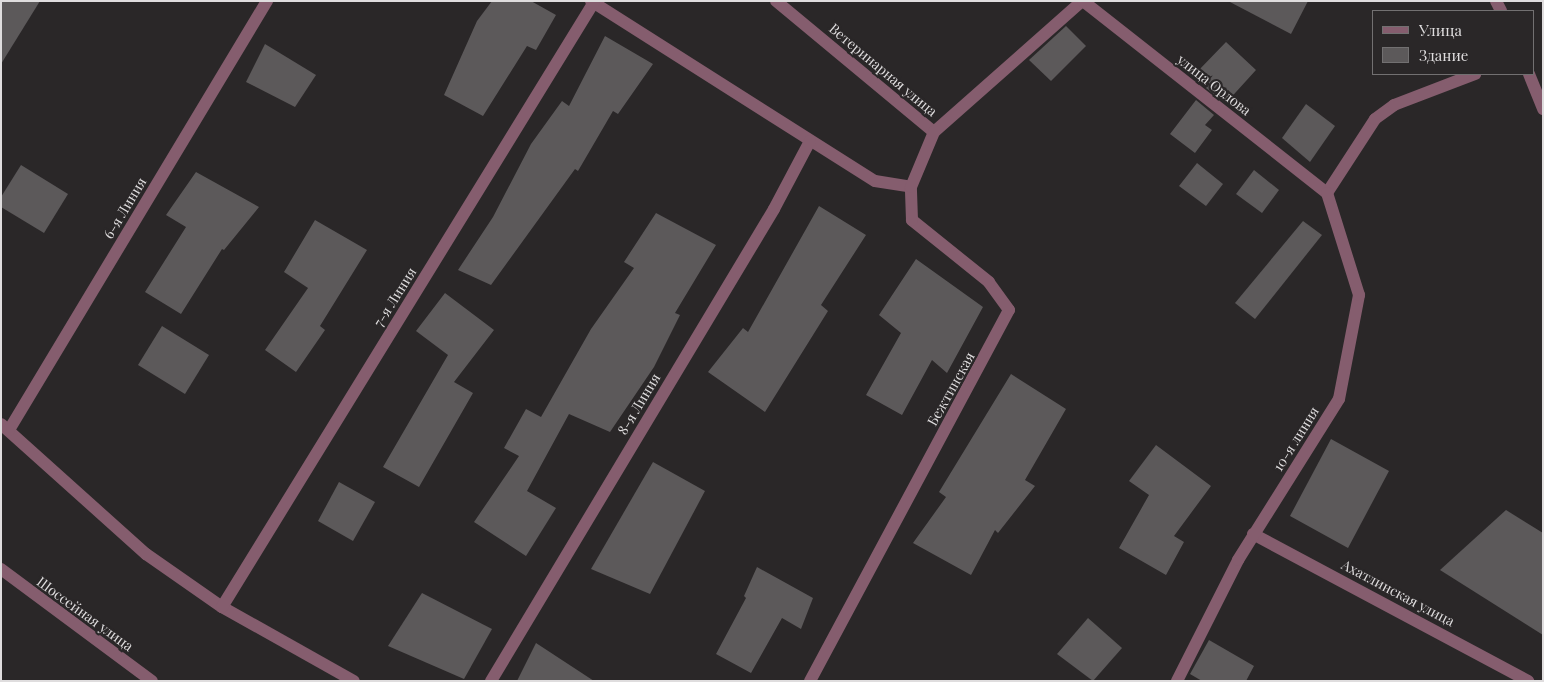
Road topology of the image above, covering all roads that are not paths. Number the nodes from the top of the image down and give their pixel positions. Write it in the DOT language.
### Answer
graph roads {
  1 [pos="267,1"];
  2 [pos="776,1"];
  3 [pos="1082,1"];
  4 [pos="592,2"];
  5 [pos="1472,75"];
  6 [pos="1528,75"];
  7 [pos="1543,109"];
  8 [pos="934,132"];
  9 [pos="810,141"];
  10 [pos="911,187"];
  11 [pos="1327,193"];
  12 [pos="5,427"];
  13 [pos="1254,534"];
  14 [pos="1,569"];
  15 [pos="222,607"];
  16 [pos="152,681"];
  17 [pos="354,681"];
  18 [pos="491,681"];
  19 [pos="810,681"];
  20 [pos="1177,681"];
  21 [pos="1528,681"];
  1 -- 12 [label="street, 6-я Линия"];
  2 -- 8 [label="street, Ветеринарная улица"];
  3 -- 8 [label="street, Ветеринарная улица"];
  3 -- 11 [label="street, улица Орлова"];
  4 -- 9 [label="street"];
  4 -- 15 [label="street, 7-я Линия"];
  5 -- 11 [label="street"];
  6 -- 7 [label="street"];
  8 -- 10 [label="street, Бежтинская"];
  9 -- 10 [label="street"];
  9 -- 18 [label="street, 8-я Линия"];
  10 -- 19 [label="street, Бежтинская"];
  11 -- 13 [label="street, 10-я линия"];
  12 -- 15 [label="street"];
  13 -- 20 [label="street, 10-я линия"];
  13 -- 21 [label="street, Ахатлинская улица"];
  14 -- 16 [label="street, Шоссейная улица"];
  15 -- 17 [label="street"];
}
